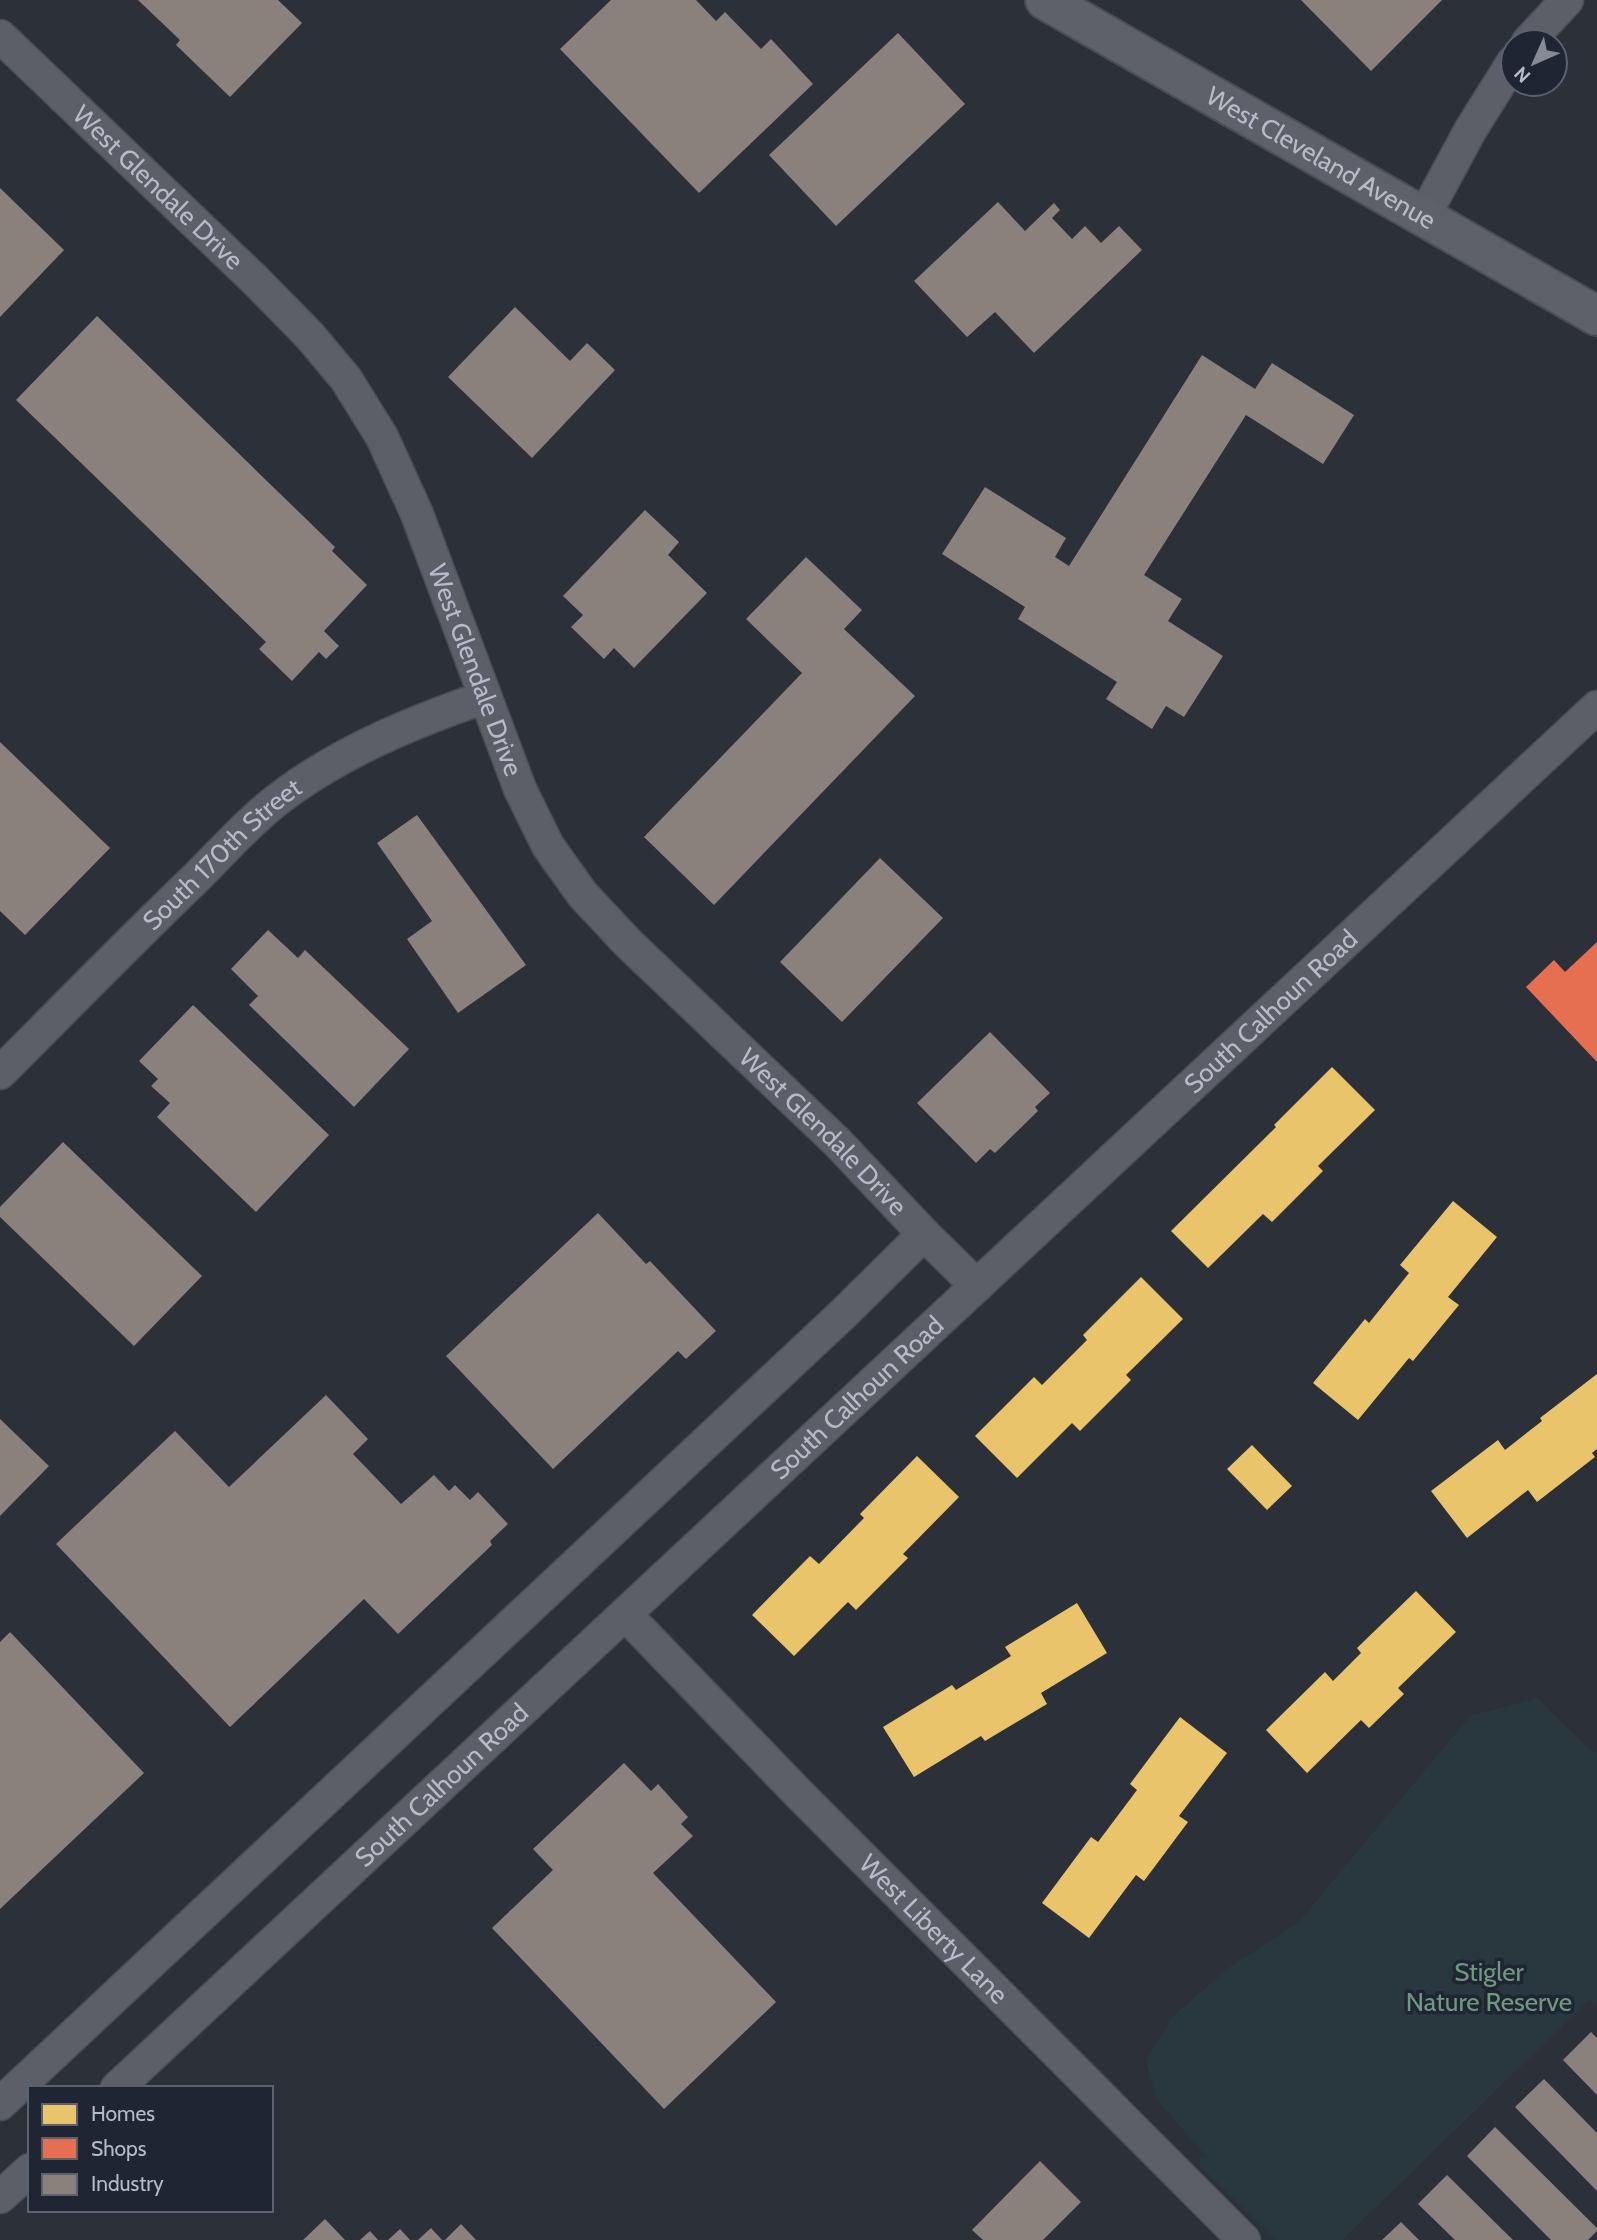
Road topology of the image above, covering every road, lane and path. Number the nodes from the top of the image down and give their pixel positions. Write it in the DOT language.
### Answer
graph roads {
  1 [pos="1045,0"];
  2 [pos="1567,0"];
  3 [pos="1541,28"];
  4 [pos="0,36"];
  5 [pos="1499,84"];
  6 [pos="1423,218"];
  7 [pos="1597,316"];
  8 [pos="485,697"];
  9 [pos="1597,707"];
  10 [pos="0,1073"];
  11 [pos="924,1234"];
  12 [pos="977,1286"];
  13 [pos="625,1614"];
  14 [pos="119,2086"];
  15 [pos="0,2104"];
  16 [pos="28,2171"];
  17 [pos="0,2197"];
  18 [pos="1244,2240"];
  1 -- 6 [label="main road, West Cleveland Avenue"];
  2 -- 3 [label="street"];
  4 -- 8 [label="street, West Glendale Drive"];
  5 -- 6 [label="street"];
  6 -- 7 [label="main road, West Cleveland Avenue"];
  8 -- 10 [label="street, South 170th Street"];
  8 -- 11 [label="street, West Glendale Drive"];
  9 -- 12 [label="street, South Calhoun Road"];
  11 -- 12 [label="street, West Glendale Drive"];
  11 -- 15 [label="street"];
  12 -- 13 [label="street, South Calhoun Road"];
  13 -- 14 [label="street, South Calhoun Road"];
  13 -- 18 [label="street, West Liberty Lane"];
  16 -- 17 [label="street"];
}
